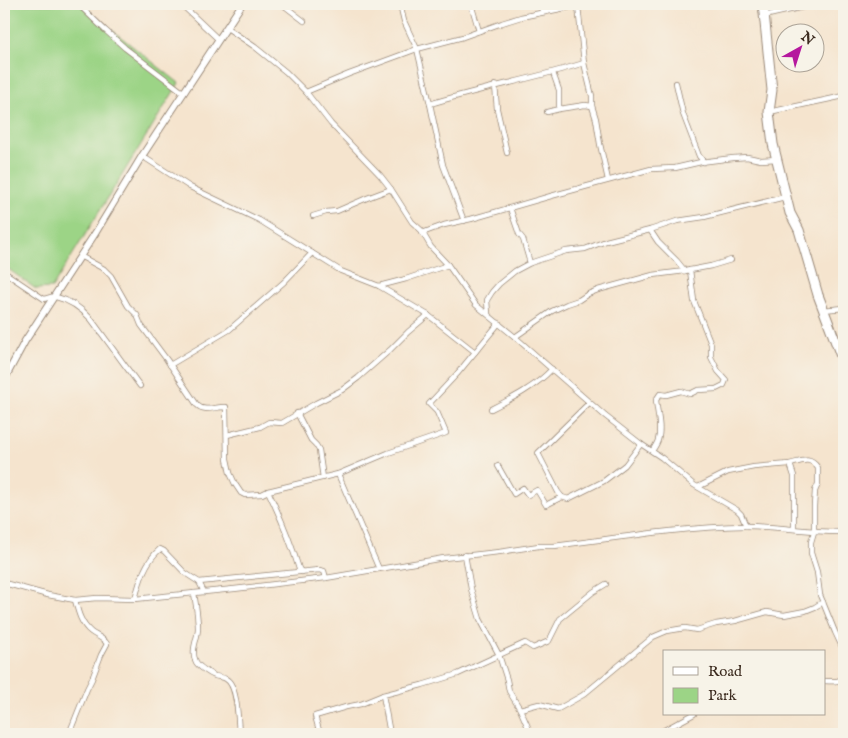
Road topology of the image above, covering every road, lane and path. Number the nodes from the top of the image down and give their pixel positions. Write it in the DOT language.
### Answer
graph roads {
  1 [pos="78,4"];
  2 [pos="181,4"];
  3 [pos="242,4"];
  4 [pos="282,4"];
  5 [pos="400,4"];
  6 [pos="471,4"];
  7 [pos="539,4"];
  8 [pos="586,4"];
  9 [pos="763,4"];
  10 [pos="816,4"];
  11 [pos="578,6"];
  12 [pos="543,12"];
  13 [pos="764,16"];
  14 [pos="304,21"];
  15 [pos="227,28"];
  16 [pos="479,31"];
  17 [pos="218,39"];
  18 [pos="417,50"];
  19 [pos="584,63"];
  20 [pos="553,73"];
  21 [pos="676,83"];
  22 [pos="495,85"];
  23 [pos="185,92"];
  24 [pos="306,92"];
  25 [pos="844,96"];
  26 [pos="430,104"];
  27 [pos="592,106"];
  28 [pos="559,109"];
  29 [pos="547,112"];
  30 [pos="769,112"];
  31 [pos="507,153"];
  32 [pos="142,156"];
  33 [pos="777,159"];
  34 [pos="704,162"];
  35 [pos="608,180"];
  36 [pos="391,189"];
  37 [pos="786,196"];
  38 [pos="510,208"];
  39 [pos="313,216"];
  40 [pos="464,221"];
  41 [pos="650,230"];
  42 [pos="422,233"];
  43 [pos="312,253"];
  44 [pos="80,256"];
  45 [pos="732,260"];
  46 [pos="530,263"];
  47 [pos="448,265"];
  48 [pos="690,270"];
  49 [pos="684,271"];
  50 [pos="4,272"];
  51 [pos="379,286"];
  52 [pos="55,296"];
  53 [pos="844,308"];
  54 [pos="824,310"];
  55 [pos="488,314"];
  56 [pos="428,315"];
  57 [pos="499,324"];
  58 [pos="515,337"];
  59 [pos="475,352"];
  60 [pos="844,364"];
  61 [pos="170,365"];
  62 [pos="552,369"];
  63 [pos="4,380"];
  64 [pos="140,386"];
  65 [pos="589,403"];
  66 [pos="491,409"];
  67 [pos="297,413"];
  68 [pos="226,435"];
  69 [pos="641,444"];
  70 [pos="652,451"];
  71 [pos="790,464"];
  72 [pos="498,466"];
  73 [pos="338,474"];
  74 [pos="323,478"];
  75 [pos="698,487"];
  76 [pos="268,491"];
  77 [pos="562,497"];
  78 [pos="746,526"];
  79 [pos="794,530"];
  80 [pos="814,532"];
  81 [pos="844,532"];
  82 [pos="465,555"];
  83 [pos="379,569"];
  84 [pos="302,572"];
  85 [pos="326,578"];
  86 [pos="199,582"];
  87 [pos="4,583"];
  88 [pos="606,584"];
  89 [pos="204,592"];
  90 [pos="194,593"];
  91 [pos="136,599"];
  92 [pos="75,600"];
  93 [pos="823,602"];
  94 [pos="844,651"];
  95 [pos="499,655"];
  96 [pos="844,677"];
  97 [pos="826,681"];
  98 [pos="383,695"];
  99 [pos="520,709"];
  100 [pos="690,716"];
  101 [pos="69,734"];
  102 [pos="239,734"];
  103 [pos="320,734"];
  104 [pos="390,734"];
  105 [pos="491,734"];
  106 [pos="496,734"];
  107 [pos="530,734"];
  108 [pos="657,734"];
  1 -- 23 [label="street"];
  2 -- 17 [label="street"];
  3 -- 15 [label="main road"];
  4 -- 14 [label="street"];
  5 -- 18 [label="street"];
  6 -- 16 [label="street"];
  7 -- 12 [label="street"];
  8 -- 11 [label="street"];
  9 -- 13 [label="highway"];
  10 -- 13 [label="street"];
  11 -- 12 [label="street"];
  11 -- 19 [label="street"];
  12 -- 16 [label="street"];
  13 -- 30 [label="highway"];
  15 -- 17 [label="main road"];
  15 -- 24 [label="street"];
  16 -- 18 [label="street"];
  17 -- 23 [label="main road"];
  18 -- 24 [label="street"];
  18 -- 26 [label="street"];
  19 -- 20 [label="street"];
  19 -- 27 [label="street"];
  20 -- 22 [label="street"];
  20 -- 28 [label="street"];
  21 -- 34 [label="street"];
  22 -- 26 [label="street"];
  22 -- 31 [label="street"];
  23 -- 32 [label="main road"];
  24 -- 36 [label="street"];
  25 -- 30 [label="street"];
  26 -- 40 [label="street"];
  27 -- 28 [label="street"];
  27 -- 35 [label="street"];
  28 -- 29 [label="street"];
  30 -- 33 [label="highway"];
  32 -- 43 [label="street"];
  32 -- 44 [label="main road"];
  33 -- 34 [label="street"];
  33 -- 37 [label="highway"];
  34 -- 35 [label="street"];
  35 -- 38 [label="street"];
  36 -- 39 [label="street"];
  36 -- 42 [label="street"];
  37 -- 41 [label="street"];
  37 -- 54 [label="highway"];
  38 -- 40 [label="street"];
  38 -- 46 [label="street"];
  40 -- 42 [label="street"];
  41 -- 46 [label="street"];
  41 -- 49 [label="street"];
  42 -- 47 [label="street"];
  43 -- 51 [label="street"];
  43 -- 61 [label="street"];
  44 -- 52 [label="main road"];
  44 -- 61 [label="street"];
  45 -- 48 [label="street"];
  46 -- 55 [label="street"];
  47 -- 51 [label="street"];
  47 -- 55 [label="street"];
  48 -- 49 [label="street"];
  48 -- 70 [label="street"];
  49 -- 58 [label="street"];
  50 -- 52 [label="street"];
  51 -- 56 [label="street"];
  52 -- 63 [label="main road"];
  52 -- 64 [label="street"];
  53 -- 54 [label="street"];
  54 -- 60 [label="highway"];
  55 -- 57 [label="street"];
  56 -- 59 [label="street"];
  56 -- 67 [label="street"];
  57 -- 58 [label="street"];
  57 -- 59 [label="street"];
  58 -- 62 [label="street"];
  59 -- 73 [label="street"];
  61 -- 68 [label="street"];
  62 -- 65 [label="street"];
  62 -- 66 [label="street"];
  65 -- 69 [label="street"];
  65 -- 77 [label="street"];
  67 -- 68 [label="street"];
  67 -- 74 [label="street"];
  68 -- 76 [label="street"];
  69 -- 70 [label="street"];
  69 -- 77 [label="street"];
  70 -- 75 [label="street"];
  71 -- 75 [label="street"];
  71 -- 79 [label="street"];
  71 -- 80 [label="street"];
  72 -- 77 [label="street"];
  73 -- 74 [label="street"];
  73 -- 83 [label="street"];
  74 -- 76 [label="street"];
  75 -- 78 [label="street"];
  76 -- 84 [label="street"];
  78 -- 79 [label="street"];
  78 -- 82 [label="street"];
  79 -- 80 [label="street"];
  80 -- 81 [label="street"];
  80 -- 93 [label="street"];
  82 -- 83 [label="street"];
  82 -- 95 [label="street"];
  83 -- 85 [label="street"];
  84 -- 85 [label="street"];
  84 -- 86 [label="street"];
  85 -- 89 [label="street"];
  86 -- 89 [label="street"];
  86 -- 91 [label="street"];
  87 -- 92 [label="street"];
  88 -- 95 [label="street"];
  89 -- 90 [label="street"];
  90 -- 91 [label="street"];
  90 -- 102 [label="street"];
  91 -- 92 [label="street"];
  92 -- 101 [label="street"];
  93 -- 94 [label="street"];
  93 -- 99 [label="street"];
  95 -- 98 [label="street"];
  95 -- 99 [label="street"];
  96 -- 97 [label="street"];
  98 -- 103 [label="street"];
  98 -- 104 [label="street"];
  99 -- 107 [label="street"];
  100 -- 108 [label="street"];
  105 -- 106 [label="street"];
}
